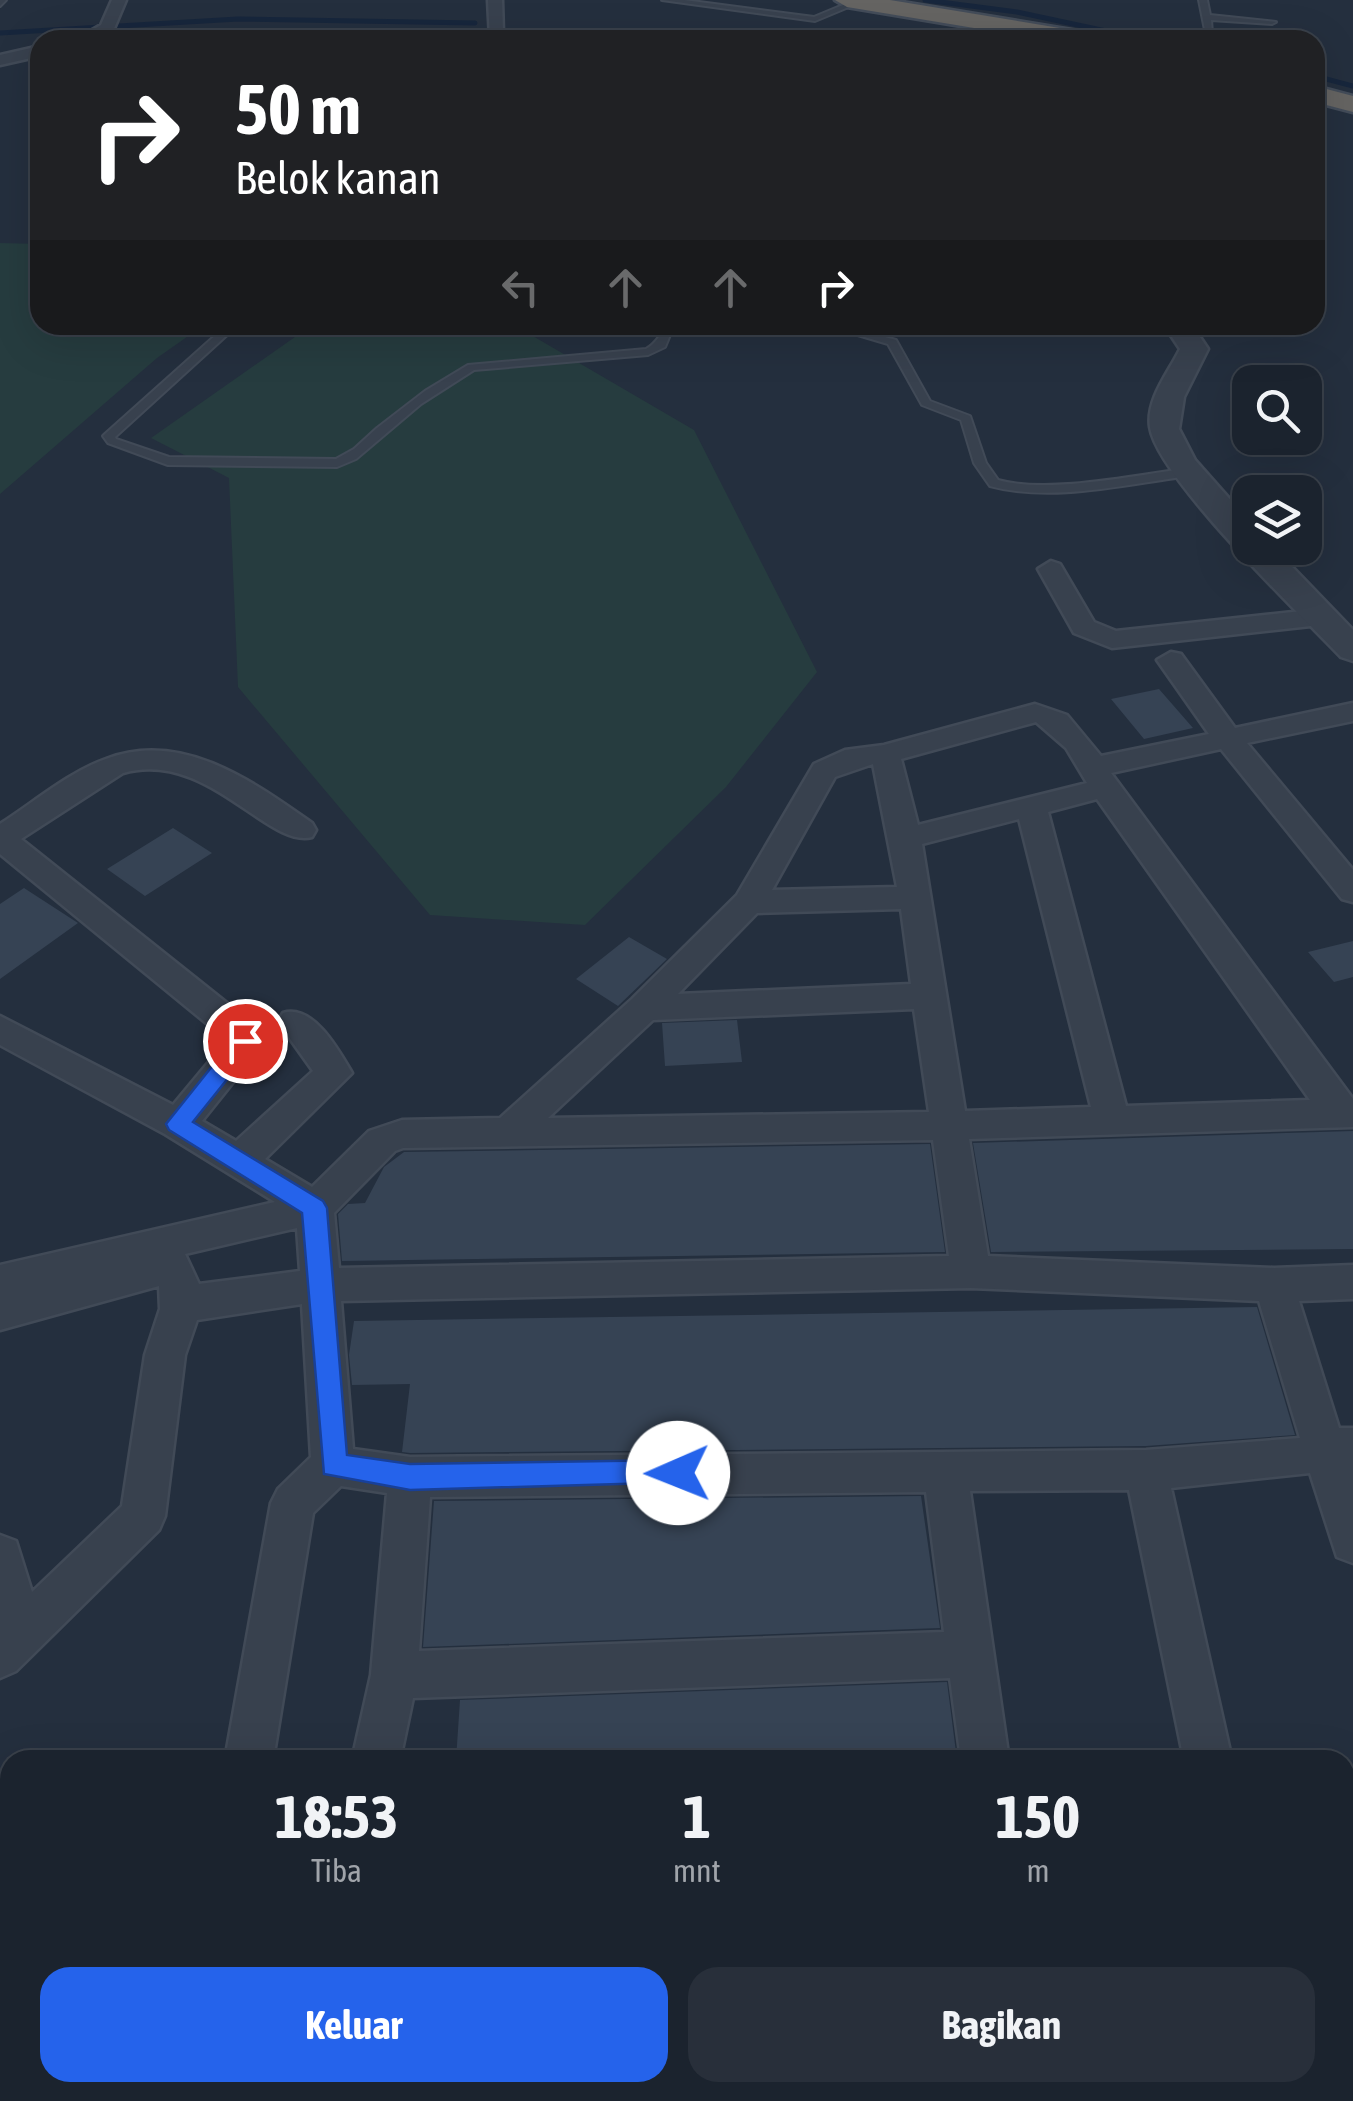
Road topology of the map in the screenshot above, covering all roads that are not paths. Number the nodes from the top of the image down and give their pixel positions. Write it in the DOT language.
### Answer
graph roads {
  1 [pos="495,0"];
  2 [pos="666,0"];
  3 [pos="902,0"];
  4 [pos="1202,0"];
  5 [pos="853,1"];
  6 [pos="118,3"];
  7 [pos="1206,17"];
  8 [pos="1272,22"];
  9 [pos="104,30"];
  10 [pos="495,30"];
  11 [pos="1029,30"];
  12 [pos="1080,30"];
  13 [pos="1209,30"];
  14 [pos="30,53"];
  15 [pos="0,60"];
  16 [pos="219,335"];
  17 [pos="665,335"];
  18 [pos="866,335"];
  19 [pos="1184,335"];
  20 [pos="1190,472"];
  21 [pos="1232,520"];
  22 [pos="1273,565"];
  23 [pos="1052,568"];
  24 [pos="1341,634"];
  25 [pos="1171,660"];
  26 [pos="1353,712"];
  27 [pos="1227,738"];
  28 [pos="885,754"];
  29 [pos="1099,777"];
  30 [pos="1031,807"];
  31 [pos="301,830"];
  32 [pos="906,838"];
  33 [pos="1353,891"];
  34 [pos="914,898"];
  35 [pos="748,902"];
  36 [pos="928,996"];
  37 [pos="644,1008"];
  38 [pos="294,1022"];
  39 [pos="0,1028"];
  40 [pos="1346,1113"];
  41 [pos="1112,1120"];
  42 [pos="178,1124"];
  43 [pos="948,1126"];
  44 [pos="509,1132"];
  45 [pos="239,1160"];
  46 [pos="314,1208"];
  47 [pos="970,1272"];
  48 [pos="0,1282"];
  49 [pos="1353,1282"];
  50 [pos="320,1284"];
  51 [pos="1274,1285"];
  52 [pos="180,1308"];
  53 [pos="0,1313"];
  54 [pos="1339,1447"];
  55 [pos="334,1465"];
  56 [pos="946,1469"];
  57 [pos="1146,1470"];
  58 [pos="410,1477"];
  59 [pos="1353,1542"];
  60 [pos="0,1556"];
  61 [pos="10,1645"];
  62 [pos="968,1654"];
  63 [pos="394,1676"];
  64 [pos="251,1750"];
  65 [pos="378,1750"];
  66 [pos="984,1750"];
  67 [pos="1206,1750"];
  1 -- 10 [label="street"];
  2 -- 5 [label="lane"];
  3 -- 12 [label="highway"];
  4 -- 7 [label="lane"];
  5 -- 11 [label="highway"];
  6 -- 9 [label="street"];
  7 -- 8 [label="lane"];
  7 -- 13 [label="lane"];
  14 -- 15 [label="street"];
  16 -- 17 [label="lane"];
  18 -- 20 [label="lane"];
  19 -- 20 [label="street"];
  20 -- 21 [label="street"];
  22 -- 24 [label="street"];
  23 -- 24 [label="street"];
  25 -- 27 [label="street"];
  26 -- 27 [label="street"];
  27 -- 29 [label="street"];
  27 -- 33 [label="street"];
  28 -- 29 [label="street"];
  28 -- 32 [label="street"];
  28 -- 35 [label="street"];
  29 -- 30 [label="street"];
  29 -- 40 [label="street"];
  30 -- 32 [label="street"];
  30 -- 41 [label="street"];
  31 -- 42 [label="street"];
  32 -- 34 [label="street"];
  34 -- 35 [label="street"];
  34 -- 36 [label="street"];
  35 -- 37 [label="street"];
  36 -- 37 [label="street"];
  36 -- 43 [label="street"];
  37 -- 44 [label="street"];
  38 -- 45 [label="street"];
  39 -- 42 [label="street"];
  40 -- 41 [label="street"];
  41 -- 43 [label="street"];
  42 -- 45 [label="street"];
  43 -- 44 [label="street"];
  43 -- 47 [label="street"];
  44 -- 46 [label="street"];
  45 -- 46 [label="street"];
  46 -- 48 [label="street"];
  46 -- 50 [label="street"];
  47 -- 50 [label="street"];
  47 -- 51 [label="street"];
  49 -- 51 [label="street"];
  50 -- 52 [label="street"];
  50 -- 55 [label="street"];
  51 -- 54 [label="street"];
  52 -- 53 [label="street"];
  52 -- 61 [label="street"];
  54 -- 57 [label="street"];
  54 -- 59 [label="street"];
  55 -- 58 [label="street"];
  55 -- 64 [label="street"];
  56 -- 57 [label="street"];
  56 -- 58 [label="street"];
  56 -- 62 [label="street"];
  57 -- 67 [label="street"];
  58 -- 63 [label="street"];
  60 -- 61 [label="street"];
  62 -- 63 [label="street"];
  62 -- 66 [label="street"];
  63 -- 65 [label="street"];
}
